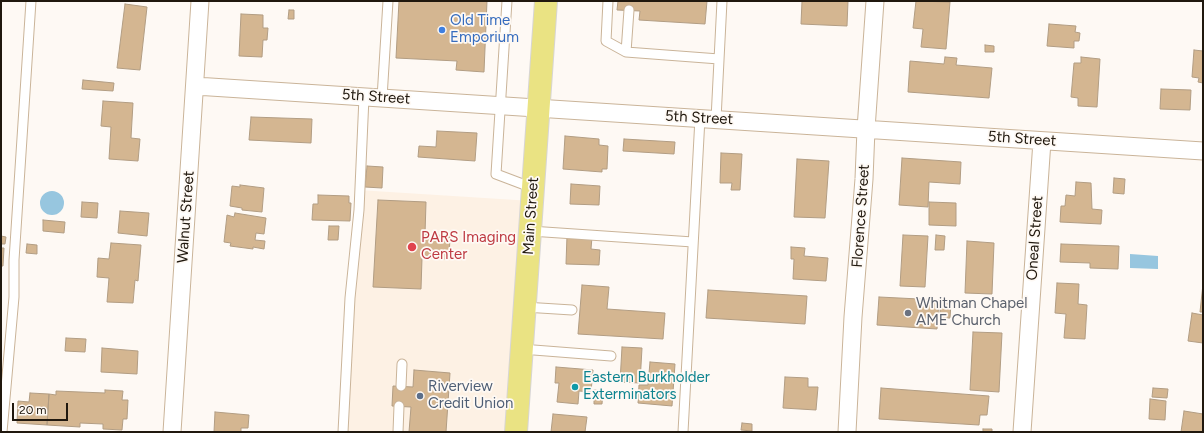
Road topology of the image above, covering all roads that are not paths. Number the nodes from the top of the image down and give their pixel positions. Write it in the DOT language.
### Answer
graph roads {
  1 [pos="31,1"];
  2 [pos="200,1"];
  3 [pos="388,1"];
  4 [pos="507,1"];
  5 [pos="546,1"];
  6 [pos="608,1"];
  7 [pos="722,1"];
  8 [pos="875,1"];
  9 [pos="628,10"];
  10 [pos="626,52"];
  11 [pos="720,59"];
  12 [pos="195,86"];
  13 [pos="364,97"];
  14 [pos="382,98"];
  15 [pos="501,106"];
  16 [pos="538,108"];
  17 [pos="708,119"];
  18 [pos="866,129"];
  19 [pos="1042,140"];
  20 [pos="1203,151"];
  21 [pos="532,188"];
  22 [pos="530,230"];
  23 [pos="693,242"];
  24 [pos="524,307"];
  25 [pos="572,310"];
  26 [pos="521,349"];
  27 [pos="611,356"];
  28 [pos="402,364"];
  29 [pos="401,386"];
  30 [pos="399,406"];
  31 [pos="2,432"];
  32 [pos="172,432"];
  33 [pos="343,432"];
  34 [pos="398,432"];
  35 [pos="516,432"];
  36 [pos="683,432"];
  37 [pos="847,432"];
  38 [pos="1022,432"];
  1 -- 31 [label="lane"];
  2 -- 12 [label="street, Walnut Street"];
  3 -- 14 [label="lane"];
  4 -- 15 [label="lane"];
  5 -- 16 [label="main road, Main Street"];
  6 -- 10 [label="lane"];
  7 -- 11 [label="lane"];
  8 -- 18 [label="street, Florence Street"];
  9 -- 10 [label="lane"];
  10 -- 11 [label="lane"];
  11 -- 17 [label="lane"];
  12 -- 13 [label="street, 5th Street"];
  12 -- 32 [label="street, Walnut Street"];
  13 -- 14 [label="street, 5th Street"];
  13 -- 33 [label="lane"];
  14 -- 15 [label="street, 5th Street"];
  15 -- 16 [label="street, 5th Street"];
  15 -- 21 [label="lane"];
  16 -- 17 [label="street, 5th Street"];
  16 -- 21 [label="main road, Main Street"];
  17 -- 18 [label="street, 5th Street"];
  17 -- 23 [label="lane"];
  18 -- 19 [label="street, 5th Street"];
  18 -- 37 [label="street, Florence Street"];
  19 -- 20 [label="street, 5th Street"];
  19 -- 38 [label="street, Oneal Street"];
  21 -- 22 [label="main road, Main Street"];
  22 -- 23 [label="lane"];
  22 -- 24 [label="main road, Main Street"];
  23 -- 36 [label="lane"];
  24 -- 25 [label="lane"];
  24 -- 26 [label="main road, Main Street"];
  26 -- 27 [label="lane"];
  26 -- 35 [label="main road, Main Street"];
  28 -- 29 [label="lane"];
  30 -- 34 [label="lane"];
}
